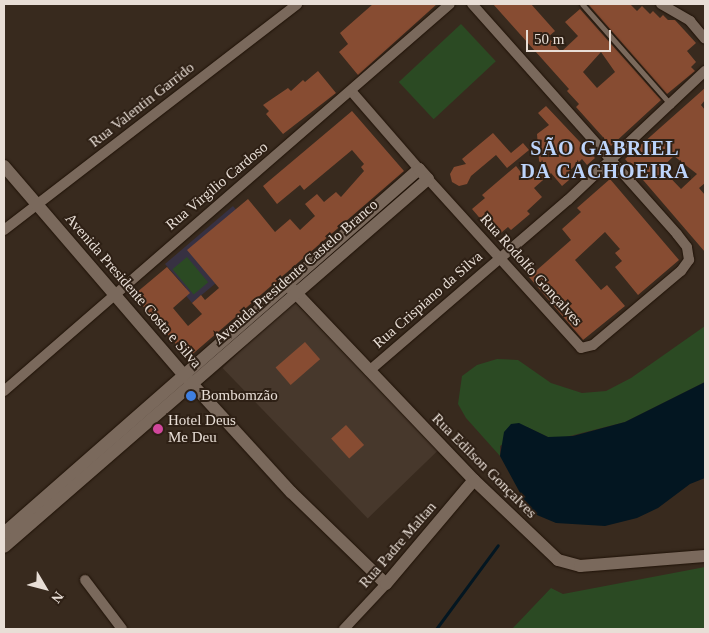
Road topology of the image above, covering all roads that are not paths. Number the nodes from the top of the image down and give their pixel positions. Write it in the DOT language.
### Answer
graph roads {
  1 [pos="450,4"];
  2 [pos="472,4"];
  3 [pos="582,4"];
  4 [pos="661,4"];
  5 [pos="291,6"];
  6 [pos="702,34"];
  7 [pos="705,71"];
  8 [pos="352,92"];
  9 [pos="671,106"];
  10 [pos="611,160"];
  11 [pos="4,166"];
  12 [pos="419,169"];
  13 [pos="428,179"];
  14 [pos="36,205"];
  15 [pos="4,230"];
  16 [pos="499,258"];
  17 [pos="292,289"];
  18 [pos="114,293"];
  19 [pos="369,371"];
  20 [pos="188,380"];
  21 [pos="4,391"];
  22 [pos="474,480"];
  23 [pos="4,533"];
  24 [pos="4,547"];
  25 [pos="705,556"];
  26 [pos="85,580"];
  27 [pos="386,584"];
  28 [pos="122,629"];
  29 [pos="344,629"];
  1 -- 8 [label="street, Rua Virgilio Cardoso"];
  2 -- 10 [label="street"];
  3 -- 9 [label="lane"];
  4 -- 6 [label="street"];
  5 -- 14 [label="street, Rua Valentin Garrido"];
  7 -- 9 [label="street, Rua Crispiano da Silva"];
  8 -- 12 [label="street, Rua Rodolfo Gonçalves"];
  8 -- 18 [label="street, Rua Virgilio Cardoso"];
  9 -- 10 [label="street, Rua Crispiano da Silva"];
  10 -- 16 [label="street, Rua Crispiano da Silva"];
  10 -- 16 [label="street, Rua Rodolfo Gonçalves"];
  11 -- 14 [label="street, Avenida Presidente Costa e Silva"];
  12 -- 13 [label="street, Rua Rodolfo Gonçalves"];
  12 -- 17 [label="street, Avenida Presidente Castelo Branco"];
  13 -- 16 [label="street, Rua Rodolfo Gonçalves"];
  13 -- 17 [label="street, Avenida Presidente Castelo Branco"];
  14 -- 15 [label="street, Rua Valentin Garrido"];
  14 -- 18 [label="street, Avenida Presidente Costa e Silva"];
  16 -- 19 [label="street, Rua Crispiano da Silva"];
  17 -- 19 [label="street, Rua Edilson Gonçalves"];
  17 -- 20 [label="street, Avenida Presidente Castelo Branco"];
  18 -- 20 [label="street, Avenida Presidente Costa e Silva"];
  18 -- 21 [label="street, Rua Virgilio Cardoso"];
  19 -- 22 [label="street, Rua Edilson Gonçalves"];
  20 -- 23 [label="street, Avenida Presidente Castelo Branco"];
  20 -- 24 [label="street, Avenida Presidente Castelo Branco"];
  20 -- 27 [label="street, Avenida Presidente Costa e Silva"];
  22 -- 25 [label="street, Rua Edilson Gonçalves"];
  22 -- 27 [label="street, Rua Padre Maltan"];
  26 -- 28 [label="street"];
  27 -- 29 [label="street, Rua Padre Maltan"];
}
